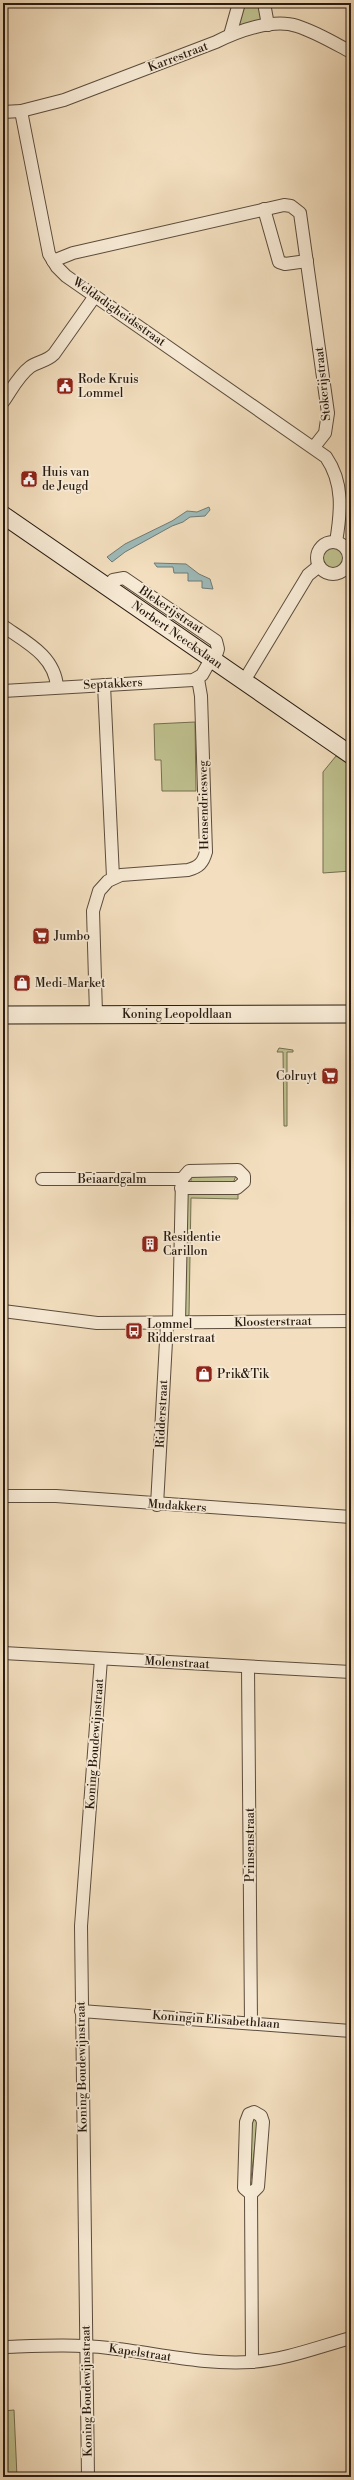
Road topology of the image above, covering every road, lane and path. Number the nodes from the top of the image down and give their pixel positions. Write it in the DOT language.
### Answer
graph roads {
  1 [pos="239,3"];
  2 [pos="264,3"];
  3 [pos="268,25"];
  4 [pos="230,35"];
  5 [pos="351,52"];
  6 [pos="21,111"];
  7 [pos="3,112"];
  8 [pos="264,209"];
  9 [pos="53,261"];
  10 [pos="307,261"];
  11 [pos="94,296"];
  12 [pos="3,402"];
  13 [pos="314,448"];
  14 [pos="3,514"];
  15 [pos="336,542"];
  16 [pos="319,566"];
  17 [pos="349,569"];
  18 [pos="3,626"];
  19 [pos="213,660"];
  20 [pos="198,679"];
  21 [pos="244,681"];
  22 [pos="104,685"];
  23 [pos="57,687"];
  24 [pos="3,691"];
  25 [pos="351,755"];
  26 [pos="113,877"];
  27 [pos="96,1014"];
  28 [pos="351,1014"];
  29 [pos="3,1015"];
  30 [pos="42,1179"];
  31 [pos="3,1311"];
  32 [pos="351,1321"];
  33 [pos="179,1322"];
  34 [pos="167,1324"];
  35 [pos="3,1496"];
  36 [pos="157,1504"];
  37 [pos="351,1517"];
  38 [pos="3,1653"];
  39 [pos="101,1659"];
  40 [pos="248,1667"];
  41 [pos="351,1672"];
  42 [pos="81,2011"];
  43 [pos="251,2023"];
  44 [pos="351,2031"];
  45 [pos="251,2194"];
  46 [pos="351,2338"];
  47 [pos="3,2347"];
  48 [pos="86,2347"];
  49 [pos="252,2362"];
  50 [pos="88,2477"];
  1 -- 4 [label="street"];
  2 -- 3 [label="street"];
  3 -- 4 [label="street, Karrestraat"];
  3 -- 5 [label="street, Karrestraat"];
  4 -- 6 [label="street, Karrestraat"];
  6 -- 7 [label="street, Karrestraat"];
  6 -- 9 [label="street, Weldadigheidsstraat"];
  8 -- 9 [label="street, Stokerijstraat"];
  8 -- 10 [label="street"];
  8 -- 10 [label="street, Stokerijstraat"];
  9 -- 11 [label="street, Weldadigheidsstraat"];
  10 -- 13 [label="street, Stokerijstraat"];
  11 -- 12 [label="street"];
  11 -- 13 [label="street, Weldadigheidsstraat"];
  13 -- 15 [label="street"];
  14 -- 19 [label="main road, Norbert Neeckxlaan"];
  15 -- 16 [label="street"];
  15 -- 17 [label="street"];
  16 -- 17 [label="street"];
  16 -- 21 [label="street"];
  18 -- 23 [label="street"];
  19 -- 20 [label="street"];
  19 -- 21 [label="main road, Norbert Neeckxlaan"];
  20 -- 22 [label="street, Septakkers"];
  20 -- 26 [label="street, Hensendriesweg"];
  21 -- 25 [label="main road, Norbert Neeckxlaan"];
  22 -- 23 [label="street, Septakkers"];
  22 -- 26 [label="street"];
  23 -- 24 [label="street, Septakkers"];
  26 -- 27 [label="street"];
  27 -- 28 [label="main road, Koning Leopoldlaan"];
  27 -- 29 [label="main road, Koning Leopoldlaan"];
  30 -- 33 [label="street, Beiaardgalm"];
  31 -- 34 [label="street, Kloosterstraat"];
  32 -- 33 [label="street, Kloosterstraat"];
  33 -- 34 [label="street, Kloosterstraat"];
  34 -- 36 [label="street, Ridderstraat"];
  35 -- 36 [label="street, Mudakkers"];
  36 -- 37 [label="street, Mudakkers"];
  38 -- 39 [label="street, Molenstraat"];
  39 -- 40 [label="street, Molenstraat"];
  39 -- 42 [label="street, Koning Boudewijnstraat"];
  40 -- 41 [label="street, Molenstraat"];
  40 -- 43 [label="street, Prinsenstraat"];
  42 -- 43 [label="street, Koningin Elisabethlaan"];
  42 -- 48 [label="street, Koning Boudewijnstraat"];
  43 -- 44 [label="street, Koningin Elisabethlaan"];
  45 -- 45 [label="street"];
  45 -- 49 [label="street"];
  46 -- 49 [label="street, Kapelstraat"];
  47 -- 48 [label="street, Kapelstraat"];
  48 -- 49 [label="street, Kapelstraat"];
  48 -- 50 [label="street, Koning Boudewijnstraat"];
}
